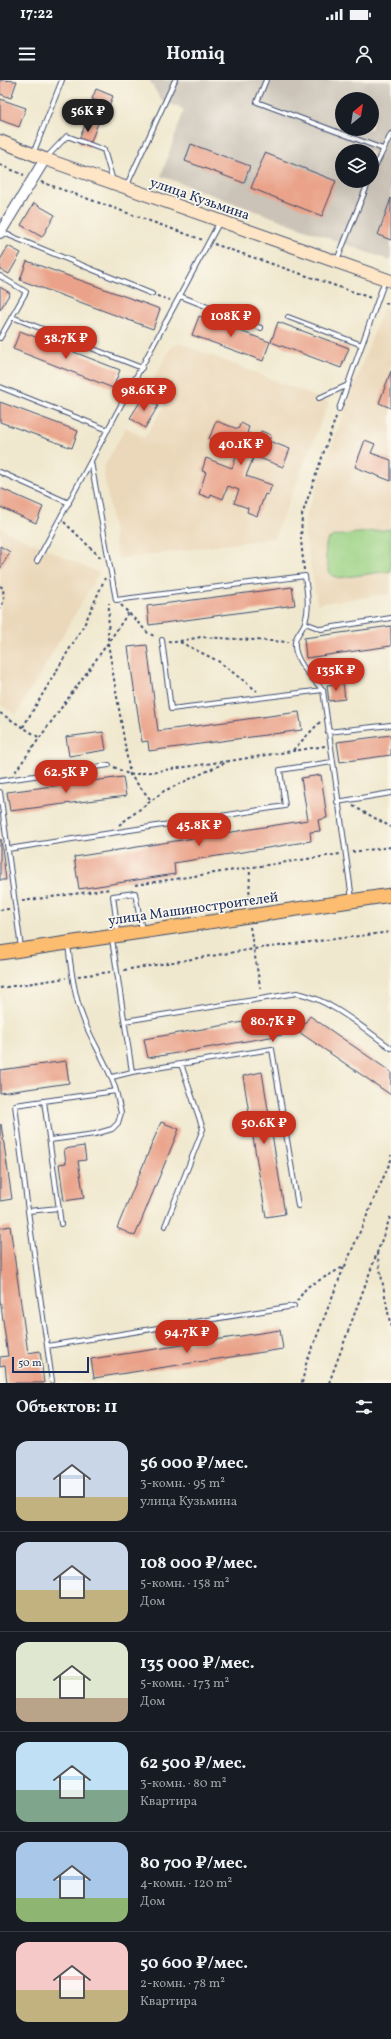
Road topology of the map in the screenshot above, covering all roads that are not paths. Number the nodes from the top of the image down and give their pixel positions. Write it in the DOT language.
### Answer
graph roads {
  1 [pos="62,80"];
  2 [pos="175,80"];
  3 [pos="266,80"];
  4 [pos="391,134"];
  5 [pos="0,141"];
  6 [pos="383,149"];
  7 [pos="33,154"];
  8 [pos="45,159"];
  9 [pos="379,159"];
  10 [pos="113,183"];
  11 [pos="126,187"];
  12 [pos="366,188"];
  13 [pos="220,220"];
  14 [pos="0,232"];
  15 [pos="336,262"];
  16 [pos="0,276"];
  17 [pos="388,280"];
  18 [pos="152,294"];
  19 [pos="180,296"];
  20 [pos="12,317"];
  21 [pos="288,317"];
  22 [pos="261,328"];
  23 [pos="0,338"];
  24 [pos="362,345"];
  25 [pos="142,368"];
  26 [pos="348,385"];
  27 [pos="0,387"];
  28 [pos="319,398"];
  29 [pos="339,409"];
  30 [pos="108,430"];
  31 [pos="91,462"];
  32 [pos="0,472"];
  33 [pos="69,504"];
  34 [pos="37,561"];
  35 [pos="391,618"];
  36 [pos="305,623"];
  37 [pos="162,640"];
  38 [pos="323,690"];
  39 [pos="391,725"];
  40 [pos="328,732"];
  41 [pos="332,762"];
  42 [pos="109,765"];
  43 [pos="0,781"];
  44 [pos="0,792"];
  45 [pos="391,793"];
  46 [pos="337,802"];
  47 [pos="8,849"];
  48 [pos="391,895"];
  49 [pos="352,901"];
  50 [pos="142,932"];
  51 [pos="115,936"];
  52 [pos="67,943"];
  53 [pos="21,950"];
  54 [pos="0,953"];
  55 [pos="125,1021"];
  56 [pos="391,1048"];
  57 [pos="181,1064"];
  58 [pos="132,1072"];
  59 [pos="112,1077"];
  60 [pos="116,1091"];
  61 [pos="44,1101"];
  62 [pos="50,1140"];
  63 [pos="298,1206"];
  64 [pos="59,1208"];
  65 [pos="28,1211"];
  66 [pos="61,1224"];
  67 [pos="165,1226"];
  68 [pos="294,1306"];
  69 [pos="47,1346"];
  70 [pos="52,1381"];
  1 -- 7 [label="lane"];
  2 -- 11 [label="lane"];
  3 -- 6 [label="lane"];
  4 -- 9 [label="lane"];
  5 -- 7 [label="main road, улица Кузьмина"];
  7 -- 8 [label="main road, улица Кузьмина"];
  8 -- 10 [label="main road, улица Кузьмина"];
  8 -- 10 [label="lane"];
  8 -- 14 [label="street"];
  10 -- 11 [label="main road, улица Кузьмина"];
  11 -- 13 [label="main road, улица Кузьмина"];
  12 -- 15 [label="lane"];
  13 -- 15 [label="main road, улица Кузьмина"];
  13 -- 19 [label="lane"];
  14 -- 18 [label="lane"];
  15 -- 17 [label="main road, улица Кузьмина"];
  16 -- 20 [label="lane"];
  17 -- 24 [label="lane"];
  19 -- 22 [label="lane"];
  19 -- 25 [label="lane"];
  20 -- 23 [label="lane"];
  20 -- 25 [label="lane"];
  21 -- 24 [label="lane"];
  24 -- 26 [label="lane"];
  25 -- 30 [label="lane"];
  26 -- 28 [label="lane"];
  26 -- 29 [label="lane"];
  27 -- 30 [label="lane"];
  30 -- 31 [label="lane"];
  31 -- 33 [label="lane"];
  31 -- 36 [label="lane"];
  32 -- 33 [label="lane"];
  33 -- 34 [label="lane"];
  35 -- 36 [label="lane"];
  36 -- 38 [label="lane"];
  37 -- 38 [label="lane"];
  38 -- 40 [label="lane"];
  39 -- 40 [label="lane"];
  40 -- 41 [label="lane"];
  41 -- 46 [label="lane"];
  41 -- 47 [label="lane"];
  42 -- 43 [label="lane"];
  44 -- 47 [label="lane"];
  45 -- 46 [label="lane"];
  46 -- 49 [label="lane"];
  47 -- 53 [label="lane"];
  48 -- 49 [label="main road, улица Машиностроителей"];
  49 -- 50 [label="main road, улица Машиностроителей"];
  50 -- 51 [label="main road, улица Машиностроителей"];
  50 -- 51 [label="lane"];
  51 -- 52 [label="main road, улица Машиностроителей"];
  51 -- 55 [label="lane"];
  52 -- 53 [label="main road, улица Машиностроителей"];
  52 -- 59 [label="lane"];
  53 -- 54 [label="main road, улица Машиностроителей"];
  55 -- 56 [label="lane"];
  55 -- 58 [label="lane"];
  57 -- 58 [label="lane"];
  57 -- 63 [label="lane"];
  57 -- 67 [label="lane"];
  58 -- 59 [label="lane"];
  59 -- 60 [label="lane"];
  60 -- 61 [label="lane"];
  60 -- 62 [label="lane"];
  61 -- 62 [label="lane"];
  61 -- 65 [label="lane"];
  62 -- 64 [label="lane"];
  64 -- 65 [label="lane"];
  64 -- 66 [label="lane"];
  65 -- 69 [label="lane"];
  68 -- 69 [label="lane"];
  69 -- 70 [label="lane"];
}
